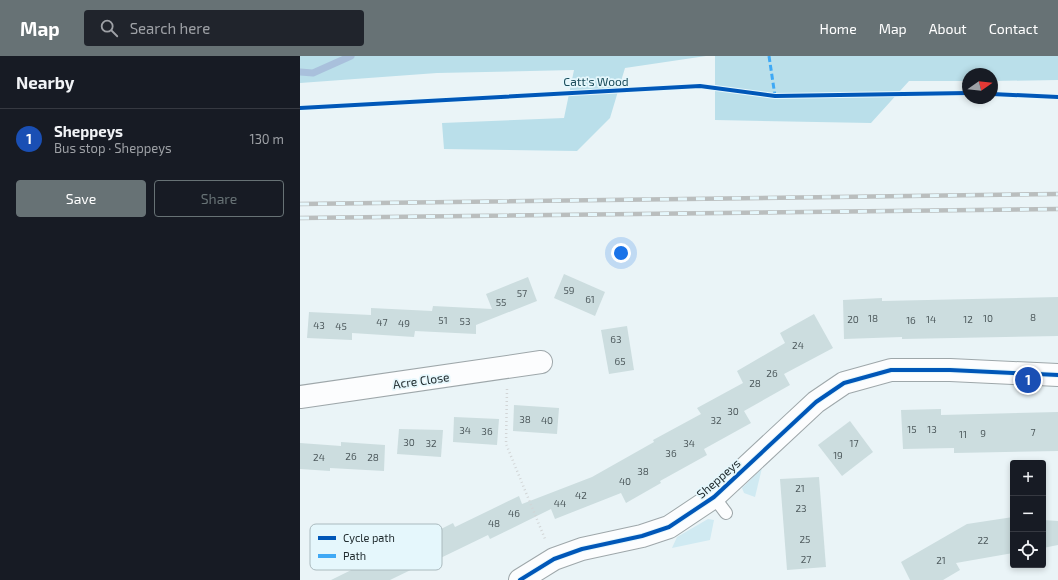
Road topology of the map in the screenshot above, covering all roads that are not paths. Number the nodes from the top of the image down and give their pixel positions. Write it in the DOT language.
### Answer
graph roads {
  1 [pos="541,362"];
  2 [pos="1058,375"];
  3 [pos="300,397"];
  4 [pos="520,580"];
  1 -- 3 [label="street, Acre Close"];
  2 -- 4 [label="street, Sheppeys"];
}
